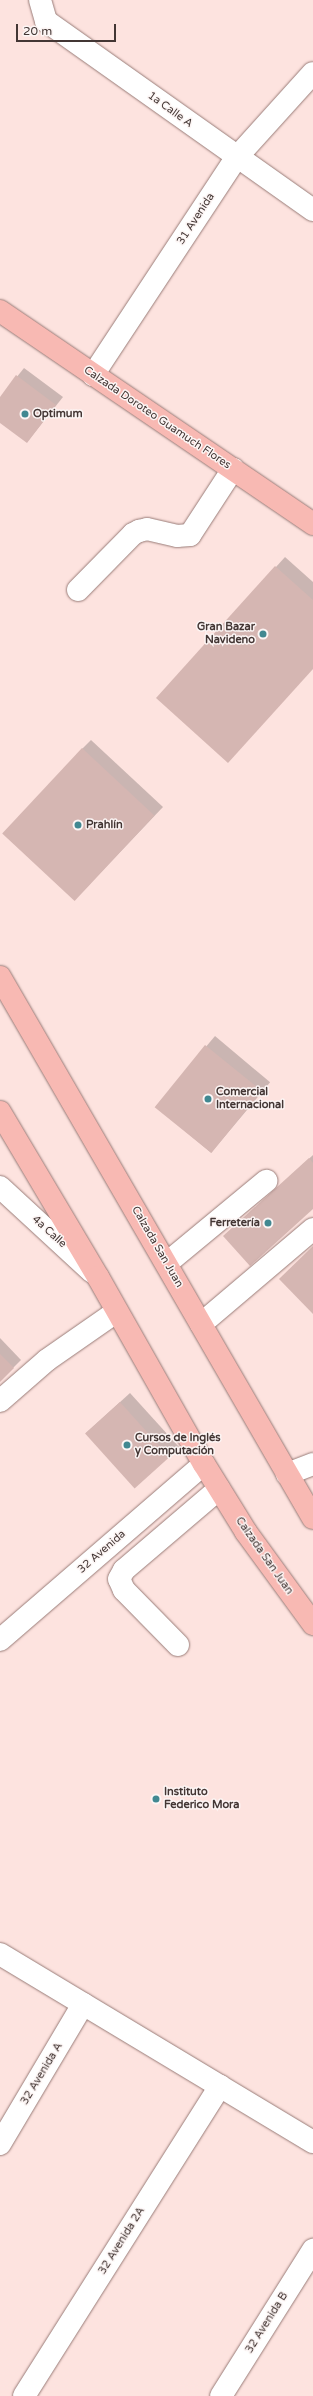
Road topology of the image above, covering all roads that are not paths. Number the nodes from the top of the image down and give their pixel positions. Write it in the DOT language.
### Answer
graph roads {
  1 [pos="40,0"];
  2 [pos="313,73"];
  3 [pos="237,157"];
  4 [pos="313,210"];
  5 [pos="0,311"];
  6 [pos="93,375"];
  7 [pos="233,469"];
  8 [pos="313,524"];
  9 [pos="78,590"];
  10 [pos="0,977"];
  11 [pos="0,1112"];
  12 [pos="266,1181"];
  13 [pos="0,1187"];
  14 [pos="313,1229"];
  15 [pos="167,1263"];
  16 [pos="98,1277"];
  17 [pos="116,1312"];
  18 [pos="201,1324"];
  19 [pos="0,1401"];
  20 [pos="204,1464"];
  21 [pos="313,1464"];
  22 [pos="287,1474"];
  23 [pos="219,1489"];
  24 [pos="313,1518"];
  25 [pos="313,1624"];
  26 [pos="0,1640"];
  27 [pos="178,1645"];
  28 [pos="0,1954"];
  29 [pos="83,2004"];
  30 [pos="220,2086"];
  31 [pos="313,2142"];
  32 [pos="0,2144"];
  33 [pos="313,2250"];
  34 [pos="24,2396"];
  35 [pos="221,2396"];
  1 -- 3 [label="street, 1a Calle A"];
  2 -- 3 [label="street, 31 Avenida"];
  3 -- 4 [label="street, 1a Calle A"];
  3 -- 6 [label="street, 31 Avenida"];
  5 -- 6 [label="main road, Calzada Doroteo Guamuch Flores"];
  6 -- 7 [label="main road, Calzada Doroteo Guamuch Flores"];
  7 -- 8 [label="main road, Calzada Doroteo Guamuch Flores"];
  7 -- 9 [label="street"];
  10 -- 15 [label="main road, Calzada San Juan"];
  11 -- 16 [label="main road, Calzada San Juan"];
  12 -- 15 [label="street"];
  13 -- 16 [label="street, 4a Calle"];
  14 -- 18 [label="street"];
  15 -- 18 [label="main road, Calzada San Juan"];
  16 -- 17 [label="main road, Calzada San Juan"];
  17 -- 19 [label="street"];
  17 -- 20 [label="main road, Calzada San Juan"];
  18 -- 22 [label="main road, Calzada San Juan"];
  20 -- 23 [label="main road, Calzada San Juan"];
  20 -- 26 [label="street, 32 Avenida"];
  21 -- 22 [label="street"];
  22 -- 24 [label="main road, Calzada San Juan"];
  23 -- 25 [label="main road, Calzada San Juan"];
  23 -- 27 [label="street"];
  28 -- 29 [label="street"];
  29 -- 30 [label="street"];
  29 -- 32 [label="street, 32 Avenida A"];
  30 -- 31 [label="street"];
  30 -- 34 [label="street, 32 Avenida 2A"];
  33 -- 35 [label="street, 32 Avenida B"];
}
